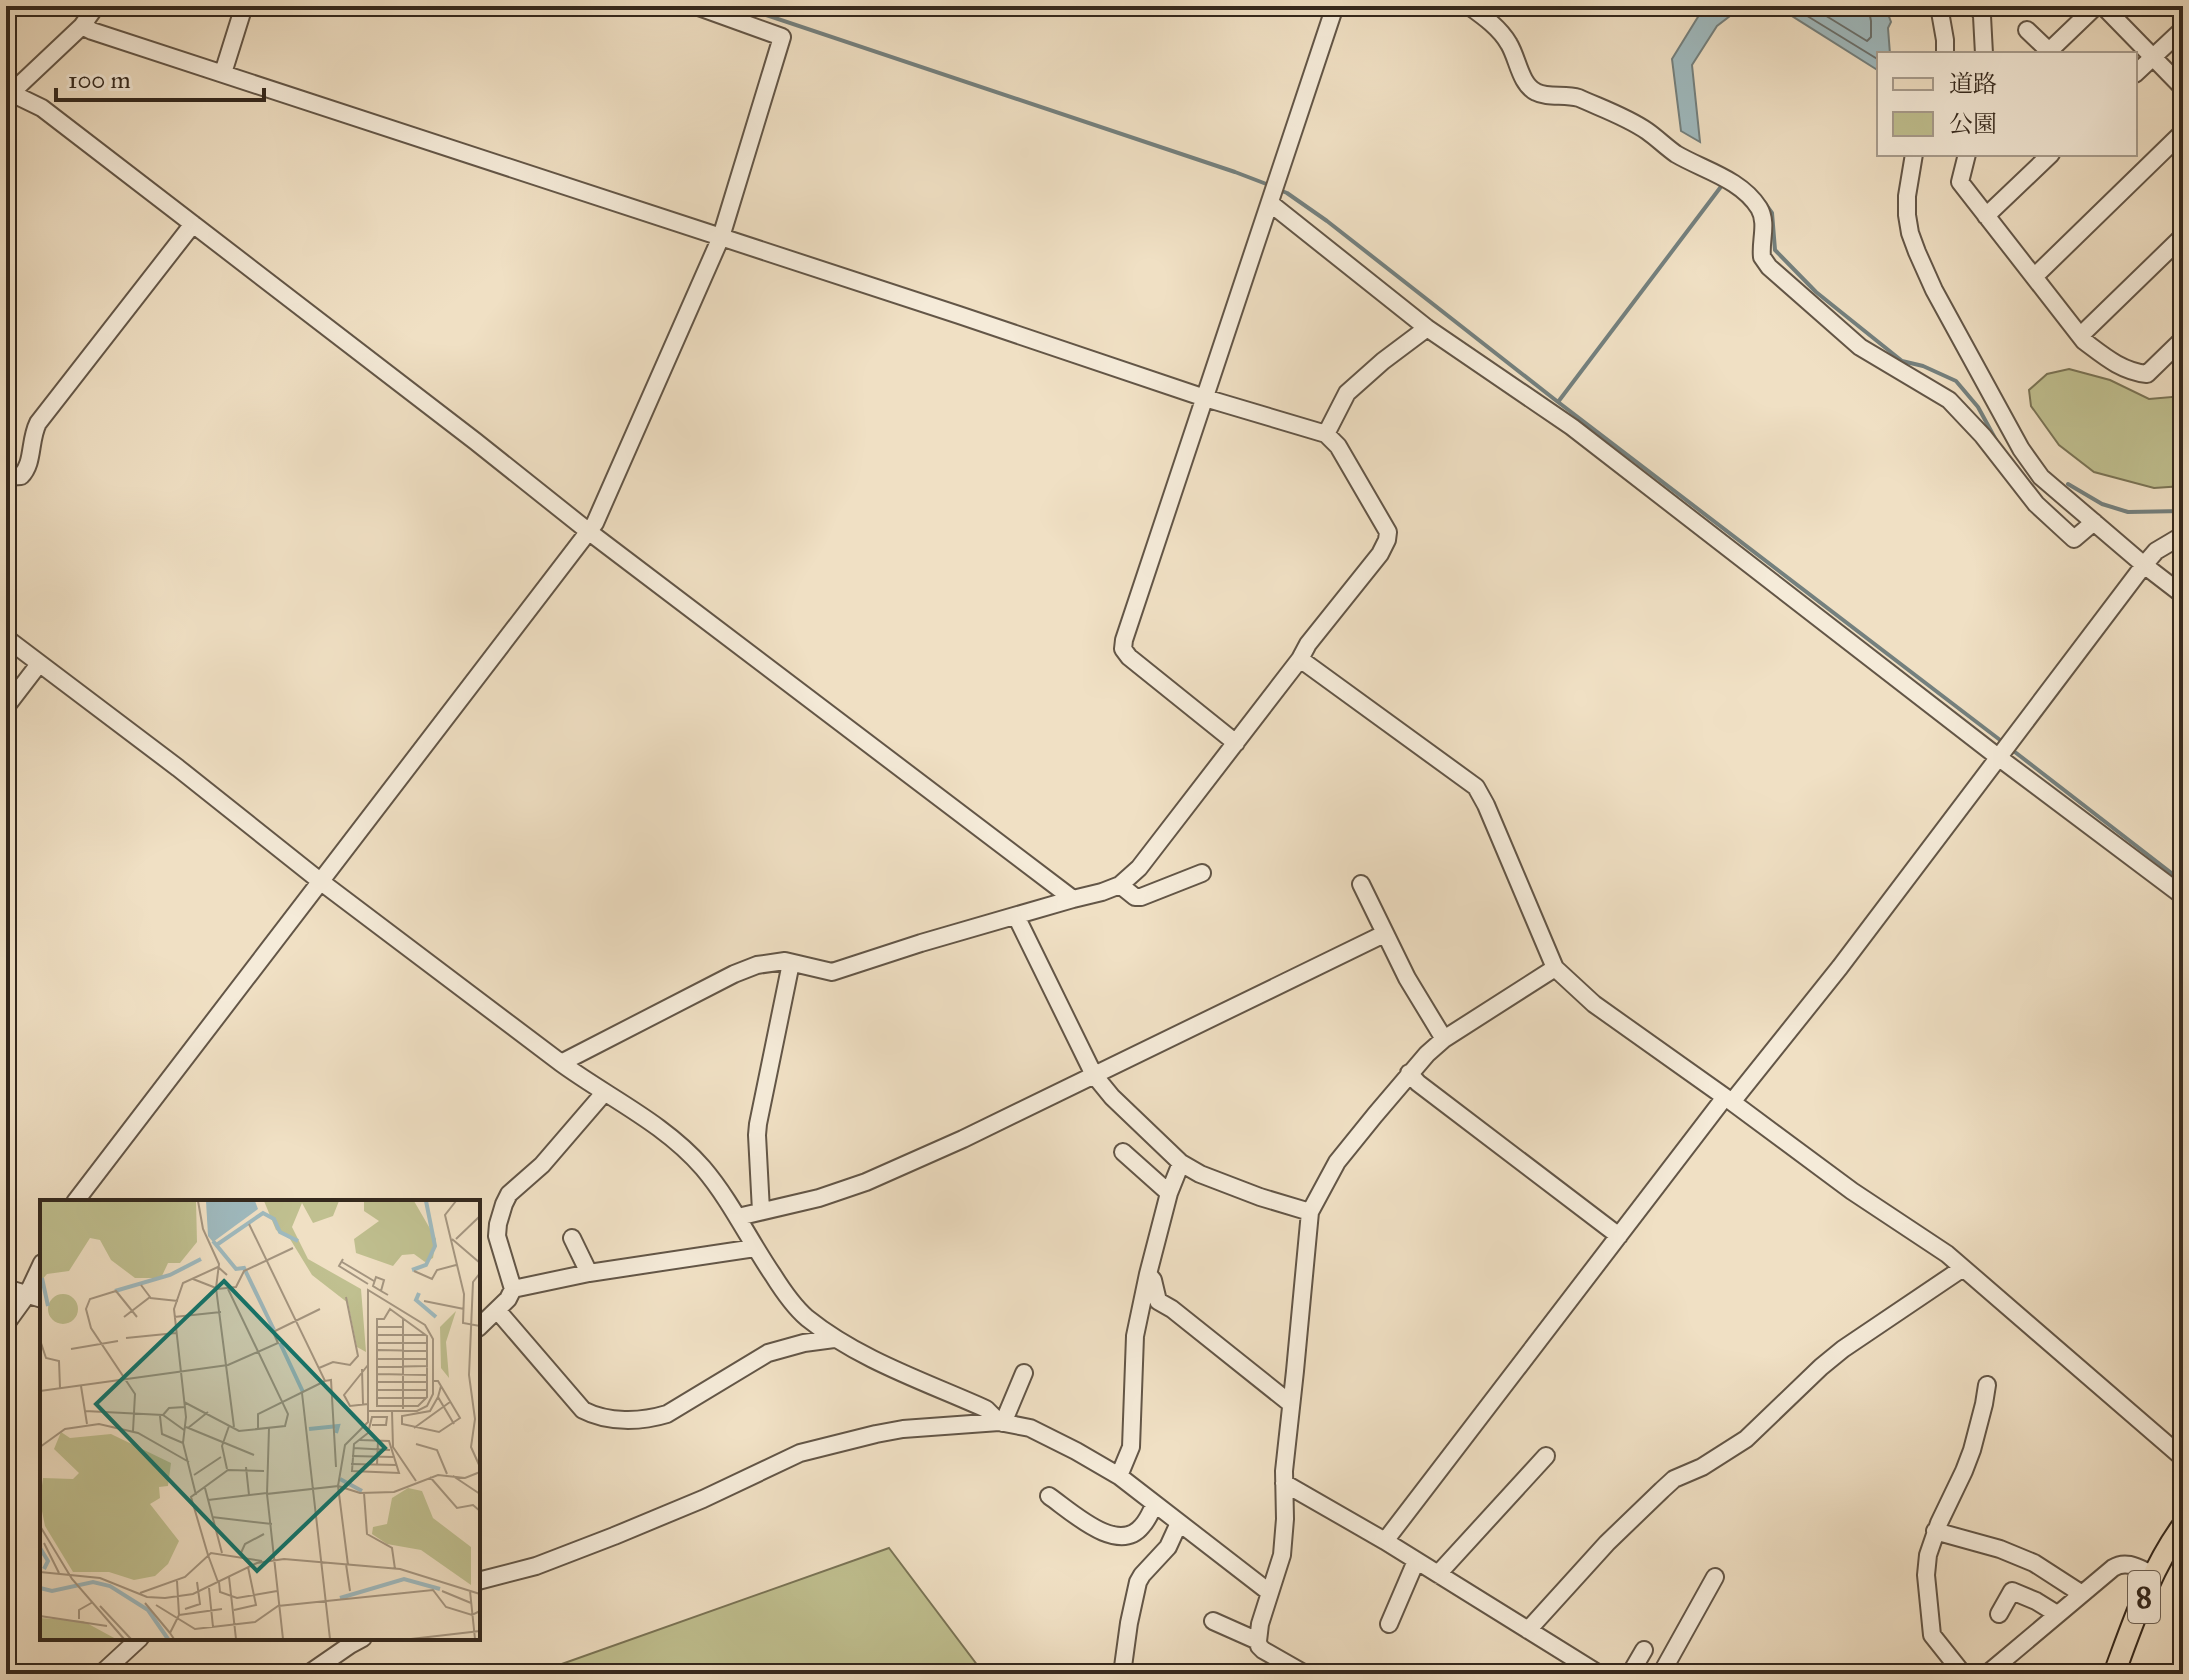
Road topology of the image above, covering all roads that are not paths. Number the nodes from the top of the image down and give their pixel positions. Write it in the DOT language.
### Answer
graph roads {
  1 [pos="96,6"];
  2 [pos="244,6"];
  3 [pos="696,6"];
  4 [pos="1335,6"];
  5 [pos="1469,6"];
  6 [pos="1939,6"];
  7 [pos="2096,6"];
  8 [pos="2103,6"];
  9 [pos="1984,9"];
  10 [pos="82,26"];
  11 [pos="2183,29"];
  12 [pos="2027,30"];
  13 [pos="1945,52"];
  14 [pos="1984,52"];
  15 [pos="2048,52"];
  16 [pos="2153,57"];
  17 [pos="2137,72"];
  18 [pos="223,73"];
  19 [pos="2183,88"];
  20 [pos="8,95"];
  21 [pos="2183,132"];
  22 [pos="1914,156"];
  23 [pos="1966,156"];
  24 [pos="2049,156"];
  25 [pos="1273,192"];
  26 [pos="1986,216"];
  27 [pos="193,224"];
  28 [pos="2183,236"];
  29 [pos="721,237"];
  30 [pos="2034,277"];
  31 [pos="1427,328"];
  32 [pos="2080,336"];
  33 [pos="2183,339"];
  34 [pos="1205,398"];
  35 [pos="1326,434"];
  36 [pos="6,477"];
  37 [pos="2094,522"];
  38 [pos="588,531"];
  39 [pos="2183,535"];
  40 [pos="2144,565"];
  41 [pos="2183,595"];
  42 [pos="6,638"];
  43 [pos="1300,659"];
  44 [pos="39,664"];
  45 [pos="6,707"];
  46 [pos="1236,743"];
  47 [pos="1998,757"];
  48 [pos="1202,873"];
  49 [pos="320,881"];
  50 [pos="1361,884"];
  51 [pos="1120,885"];
  52 [pos="2183,896"];
  53 [pos="1073,899"];
  54 [pos="1016,916"];
  55 [pos="1384,934"];
  56 [pos="791,963"];
  57 [pos="1555,968"];
  58 [pos="1444,1039"];
  59 [pos="561,1063"];
  60 [pos="1409,1073"];
  61 [pos="1094,1075"];
  62 [pos="604,1093"];
  63 [pos="1728,1100"];
  64 [pos="1123,1152"];
  65 [pos="1181,1163"];
  66 [pos="1169,1193"];
  67 [pos="77,1200"];
  68 [pos="761,1211"];
  69 [pos="1310,1212"];
  70 [pos="738,1217"];
  71 [pos="1619,1236"];
  72 [pos="572,1238"];
  73 [pos="755,1248"];
  74 [pos="1963,1268"];
  75 [pos="40,1272"];
  76 [pos="589,1273"];
  77 [pos="1148,1274"];
  78 [pos="6,1288"];
  79 [pos="513,1289"];
  80 [pos="34,1297"];
  81 [pos="497,1310"];
  82 [pos="6,1324"];
  83 [pos="480,1326"];
  84 [pos="834,1339"];
  85 [pos="1024,1373"];
  86 [pos="1987,1385"];
  87 [pos="1291,1404"];
  88 [pos="1001,1422"];
  89 [pos="1546,1456"];
  90 [pos="2183,1458"];
  91 [pos="1119,1476"];
  92 [pos="1284,1483"];
  93 [pos="1049,1496"];
  94 [pos="1155,1504"];
  95 [pos="1179,1523"];
  96 [pos="2183,1525"];
  97 [pos="1935,1531"];
  98 [pos="1385,1541"];
  99 [pos="1416,1561"];
  100 [pos="1438,1574"];
  101 [pos="2154,1575"];
  102 [pos="1715,1577"];
  103 [pos="480,1580"];
  104 [pos="1269,1592"];
  105 [pos="2082,1594"];
  106 [pos="1999,1614"];
  107 [pos="2057,1614"];
  108 [pos="1213,1621"];
  109 [pos="1389,1624"];
  110 [pos="1528,1630"];
  111 [pos="138,1640"];
  112 [pos="359,1640"];
  113 [pos="1258,1641"];
  114 [pos="1644,1650"];
  115 [pos="101,1674"];
  116 [pos="308,1674"];
  117 [pos="1122,1674"];
  118 [pos="1305,1674"];
  119 [pos="1599,1674"];
  120 [pos="1630,1674"];
  121 [pos="1661,1674"];
  122 [pos="1963,1674"];
  123 [pos="1987,1674"];
  124 [pos="2114,1674"];
  1 -- 10 [label="street"];
  2 -- 18 [label="street"];
  3 -- 29 [label="street"];
  4 -- 25 [label="street"];
  5 -- 37 [label="street"];
  6 -- 13 [label="street"];
  7 -- 15 [label="street"];
  8 -- 16 [label="street"];
  9 -- 14 [label="street"];
  10 -- 18 [label="street"];
  10 -- 20 [label="street"];
  11 -- 16 [label="street"];
  12 -- 15 [label="street"];
  16 -- 17 [label="street"];
  16 -- 19 [label="street"];
  18 -- 29 [label="street"];
  20 -- 27 [label="street"];
  21 -- 30 [label="street"];
  22 -- 37 [label="street"];
  23 -- 26 [label="street"];
  24 -- 26 [label="street"];
  25 -- 31 [label="street"];
  25 -- 34 [label="street"];
  26 -- 30 [label="street"];
  27 -- 36 [label="street"];
  27 -- 38 [label="street"];
  28 -- 32 [label="street"];
  29 -- 34 [label="street"];
  29 -- 38 [label="street"];
  30 -- 32 [label="street"];
  31 -- 35 [label="street"];
  31 -- 47 [label="street"];
  32 -- 33 [label="street"];
  34 -- 35 [label="street"];
  34 -- 46 [label="street"];
  35 -- 43 [label="street"];
  37 -- 40 [label="street"];
  38 -- 49 [label="street"];
  38 -- 53 [label="street"];
  39 -- 40 [label="street"];
  40 -- 41 [label="street"];
  40 -- 47 [label="street"];
  42 -- 44 [label="street"];
  43 -- 46 [label="street"];
  43 -- 57 [label="street"];
  44 -- 45 [label="street"];
  44 -- 49 [label="street"];
  46 -- 51 [label="street"];
  47 -- 52 [label="street"];
  47 -- 63 [label="street"];
  48 -- 51 [label="street"];
  49 -- 59 [label="street"];
  49 -- 67 [label="street"];
  50 -- 55 [label="street"];
  51 -- 53 [label="street"];
  53 -- 54 [label="street"];
  54 -- 56 [label="street"];
  54 -- 61 [label="street"];
  55 -- 58 [label="street"];
  55 -- 61 [label="street"];
  56 -- 59 [label="street"];
  56 -- 68 [label="street"];
  57 -- 58 [label="street"];
  57 -- 63 [label="street"];
  58 -- 60 [label="street"];
  59 -- 62 [label="street"];
  60 -- 69 [label="street"];
  60 -- 71 [label="street"];
  61 -- 65 [label="street"];
  61 -- 68 [label="street"];
  62 -- 70 [label="street"];
  62 -- 79 [label="street"];
  63 -- 71 [label="street"];
  63 -- 74 [label="street"];
  64 -- 66 [label="street"];
  65 -- 66 [label="street"];
  65 -- 69 [label="street"];
  66 -- 77 [label="street"];
  68 -- 70 [label="street"];
  69 -- 87 [label="street"];
  70 -- 73 [label="street"];
  71 -- 98 [label="street"];
  72 -- 76 [label="street"];
  73 -- 76 [label="street"];
  73 -- 84 [label="street"];
  74 -- 90 [label="street"];
  74 -- 110 [label="street"];
  75 -- 80 [label="street"];
  76 -- 79 [label="street"];
  77 -- 87 [label="street"];
  77 -- 91 [label="street"];
  78 -- 80 [label="street"];
  79 -- 81 [label="street"];
  80 -- 82 [label="street"];
  81 -- 83 [label="street"];
  81 -- 84 [label="street"];
  84 -- 88 [label="street"];
  85 -- 88 [label="street"];
  86 -- 97 [label="street"];
  87 -- 92 [label="street"];
  88 -- 91 [label="street"];
  88 -- 103 [label="street"];
  89 -- 100 [label="street"];
  91 -- 94 [label="street"];
  92 -- 98 [label="street"];
  92 -- 104 [label="street"];
  93 -- 94 [label="street"];
  94 -- 95 [label="street"];
  95 -- 104 [label="street"];
  95 -- 117 [label="street"];
  96 -- 101 [label="main road, 8"];
  97 -- 105 [label="street"];
  97 -- 122 [label="street"];
  98 -- 99 [label="street"];
  99 -- 100 [label="street"];
  99 -- 109 [label="street"];
  100 -- 110 [label="street"];
  101 -- 105 [label="street"];
  101 -- 124 [label="main road, 8"];
  102 -- 121 [label="street"];
  104 -- 113 [label="street"];
  105 -- 107 [label="street"];
  106 -- 107 [label="street"];
  107 -- 123 [label="street"];
  108 -- 113 [label="street"];
  110 -- 119 [label="street"];
  111 -- 115 [label="street"];
  112 -- 116 [label="street"];
  113 -- 118 [label="street"];
  114 -- 120 [label="street"];
}
